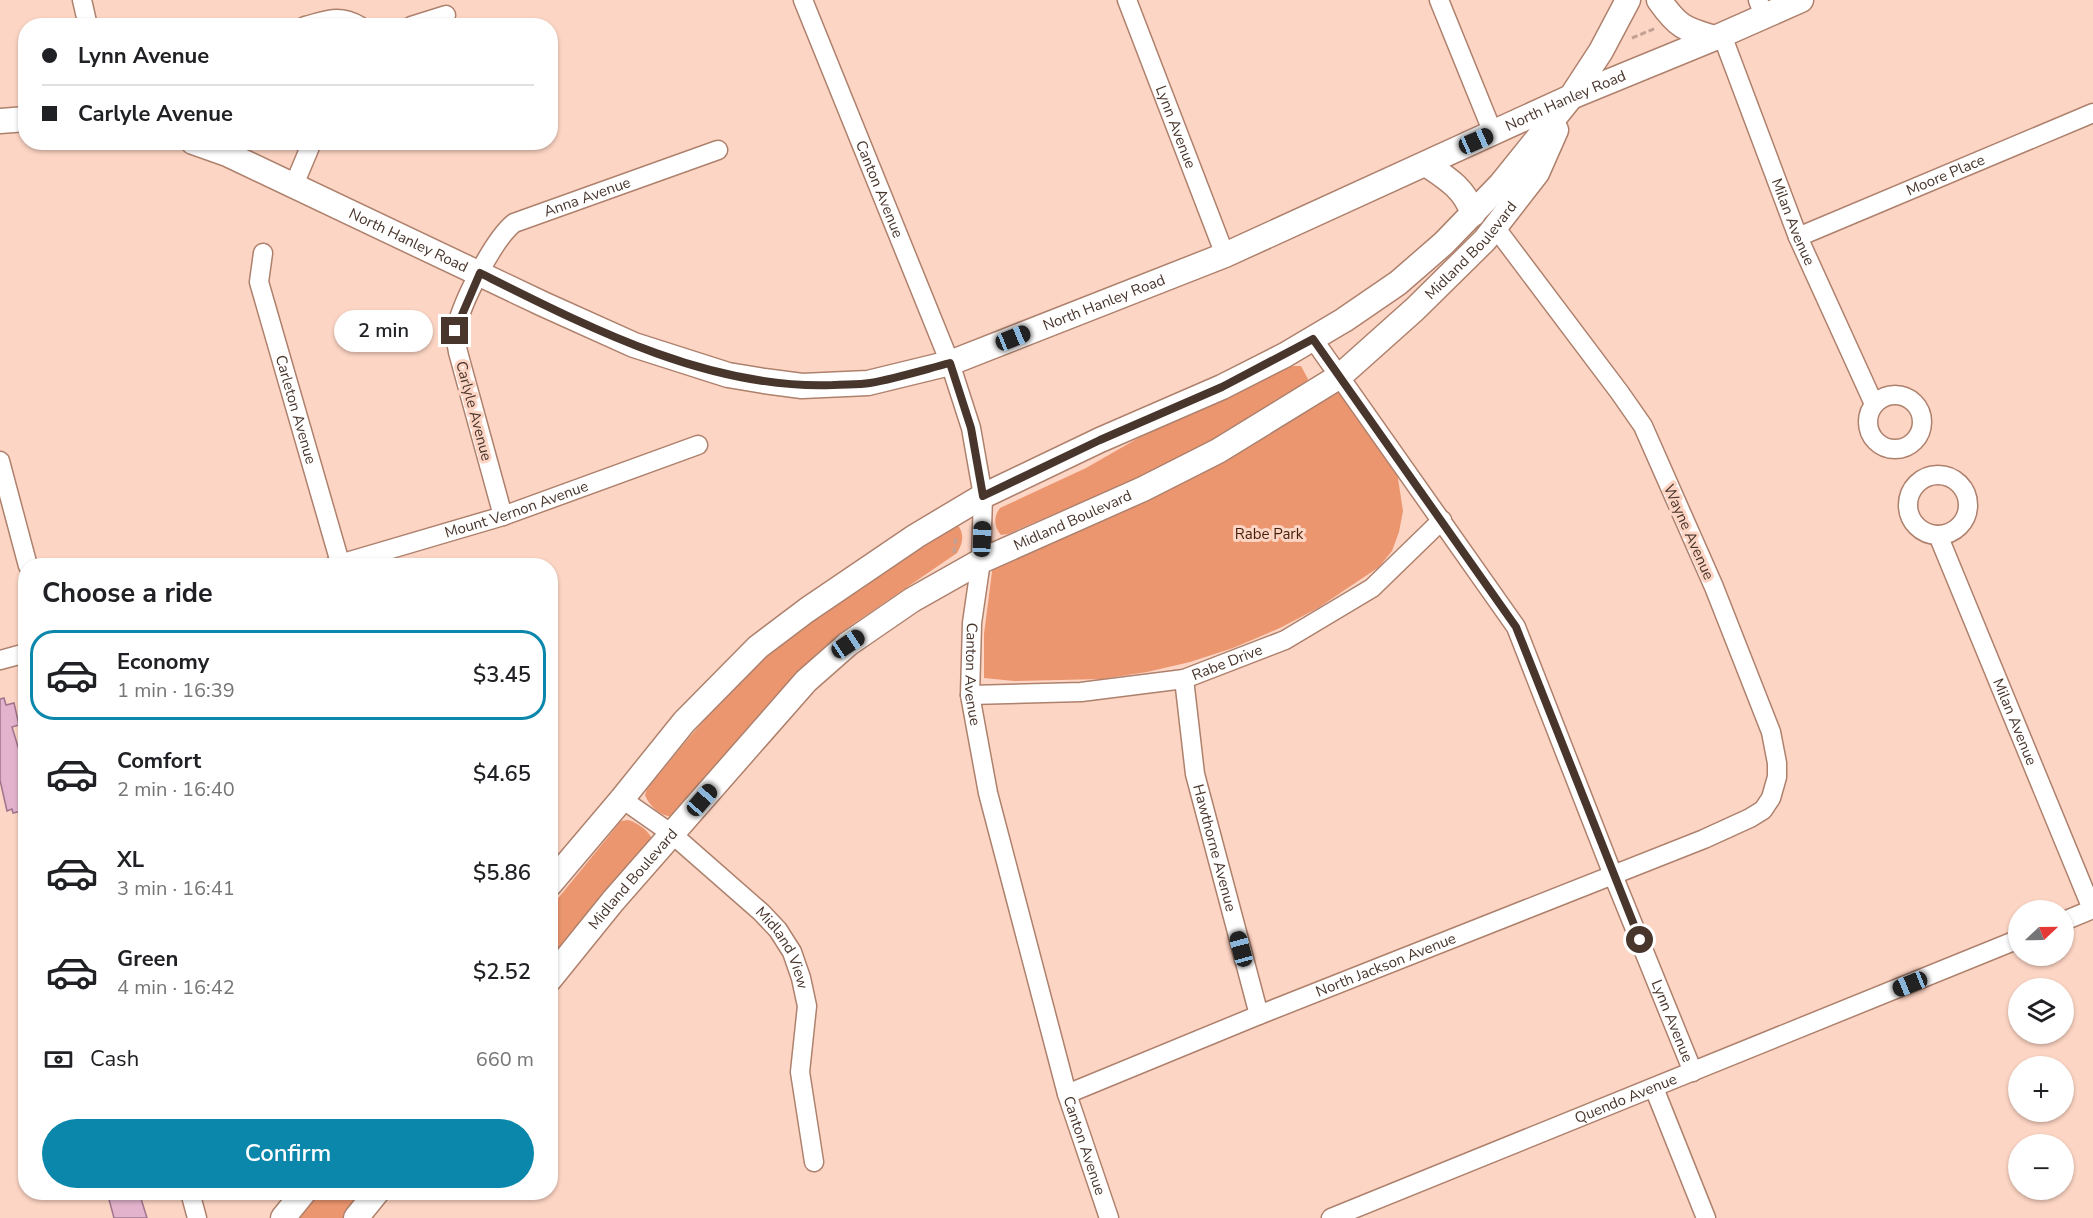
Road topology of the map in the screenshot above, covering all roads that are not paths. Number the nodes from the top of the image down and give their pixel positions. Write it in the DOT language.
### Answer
graph roads {
  1 [pos="82,0"];
  2 [pos="803,0"];
  3 [pos="1127,0"];
  4 [pos="1439,0"];
  5 [pos="1628,0"];
  6 [pos="1659,0"];
  7 [pos="1801,0"];
  8 [pos="1761,8"];
  9 [pos="446,15"];
  10 [pos="86,18"];
  11 [pos="436,18"];
  12 [pos="1718,37"];
  13 [pos="1571,97"];
  14 [pos="2093,113"];
  15 [pos="18,120"];
  16 [pos="0,121"];
  17 [pos="1493,133"];
  18 [pos="216,150"];
  19 [pos="309,150"];
  20 [pos="718,150"];
  21 [pos="1426,164"];
  22 [pos="294,185"];
  23 [pos="1473,214"];
  24 [pos="1495,227"];
  25 [pos="1798,237"];
  26 [pos="263,253"];
  27 [pos="1225,255"];
  28 [pos="480,273"];
  29 [pos="1313,339"];
  30 [pos="950,363"];
  31 [pos="1340,376"];
  32 [pos="1874,404"];
  33 [pos="698,445"];
  34 [pos="0,461"];
  35 [pos="983,496"];
  36 [pos="503,516"];
  37 [pos="1442,520"];
  38 [pos="1938,535"];
  39 [pos="26,558"];
  40 [pos="336,558"];
  41 [pos="362,558"];
  42 [pos="981,561"];
  43 [pos="18,655"];
  44 [pos="0,660"];
  45 [pos="1184,678"];
  46 [pos="970,695"];
  47 [pos="622,799"];
  48 [pos="672,834"];
  49 [pos="1704,839"];
  50 [pos="558,875"];
  51 [pos="1613,875"];
  52 [pos="2093,909"];
  53 [pos="2074,917"];
  54 [pos="2008,943"];
  55 [pos="558,969"];
  56 [pos="1259,1015"];
  57 [pos="1693,1072"];
  58 [pos="1654,1088"];
  59 [pos="1067,1094"];
  60 [pos="814,1162"];
  61 [pos="192,1200"];
  62 [pos="298,1200"];
  63 [pos="371,1200"];
  64 [pos="197,1218"];
  65 [pos="283,1218"];
  66 [pos="356,1218"];
  67 [pos="1109,1218"];
  68 [pos="1331,1218"];
  69 [pos="1706,1218"];
  1 -- 10 [label="street"];
  2 -- 30 [label="street, Canton Avenue"];
  3 -- 27 [label="street, Lynn Avenue"];
  4 -- 17 [label="street"];
  5 -- 13 [label="main road, Midland Boulevard"];
  6 -- 12 [label="main road"];
  7 -- 8 [label="main road, North Hanley Road"];
  8 -- 12 [label="main road, North Hanley Road"];
  9 -- 11 [label="street"];
  12 -- 13 [label="main road, North Hanley Road"];
  12 -- 25 [label="street, Milan Avenue"];
  13 -- 17 [label="main road, North Hanley Road"];
  13 -- 23 [label="main road, Midland Boulevard"];
  13 -- 24 [label="main road, Midland Boulevard"];
  14 -- 25 [label="street, Moore Place"];
  15 -- 16 [label="main road"];
  17 -- 21 [label="main road, North Hanley Road"];
  18 -- 22 [label="main road, North Hanley Road"];
  19 -- 22 [label="street"];
  20 -- 28 [label="street, Anna Avenue"];
  21 -- 23 [label="main road"];
  21 -- 27 [label="main road, North Hanley Road"];
  22 -- 28 [label="main road, North Hanley Road"];
  23 -- 29 [label="main road, Midland Boulevard"];
  24 -- 31 [label="main road, Midland Boulevard"];
  24 -- 49 [label="street, Wayne Avenue"];
  25 -- 32 [label="street, Milan Avenue"];
  26 -- 40 [label="street, Carleton Avenue"];
  27 -- 30 [label="main road, North Hanley Road"];
  28 -- 30 [label="main road, North Hanley Road"];
  28 -- 36 [label="street, Carlyle Avenue"];
  29 -- 31 [label="street, Lynn Avenue"];
  29 -- 35 [label="main road, Midland Boulevard"];
  30 -- 35 [label="street, Canton Avenue"];
  31 -- 37 [label="street, Lynn Avenue"];
  31 -- 42 [label="main road, Midland Boulevard"];
  33 -- 36 [label="street, Mount Vernon Avenue"];
  34 -- 39 [label="street"];
  35 -- 42 [label="street, Canton Avenue"];
  35 -- 47 [label="main road, Midland Boulevard"];
  36 -- 41 [label="street, Mount Vernon Avenue"];
  37 -- 45 [label="street, Rabe Drive"];
  37 -- 51 [label="street, Lynn Avenue"];
  38 -- 52 [label="street, Milan Avenue"];
  42 -- 46 [label="street, Canton Avenue"];
  42 -- 48 [label="main road, Midland Boulevard"];
  43 -- 44 [label="street"];
  45 -- 46 [label="street, Rabe Drive"];
  45 -- 56 [label="street, Hawthorne Avenue"];
  46 -- 59 [label="street, Canton Avenue"];
  47 -- 48 [label="street, Midland View"];
  47 -- 50 [label="main road, Midland Boulevard"];
  48 -- 55 [label="main road, Midland Boulevard"];
  48 -- 60 [label="street, Midland View"];
  49 -- 51 [label="street, North Jackson Avenue"];
  51 -- 56 [label="street, North Jackson Avenue"];
  51 -- 57 [label="street, Lynn Avenue"];
  52 -- 53 [label="street"];
  54 -- 57 [label="street, Quendo Avenue"];
  56 -- 59 [label="street, North Jackson Avenue"];
  57 -- 58 [label="street, Quendo Avenue"];
  58 -- 68 [label="street, Quendo Avenue"];
  58 -- 69 [label="street"];
  59 -- 67 [label="street, Canton Avenue"];
  61 -- 64 [label="street"];
  62 -- 65 [label="main road"];
  63 -- 66 [label="main road"];
}
